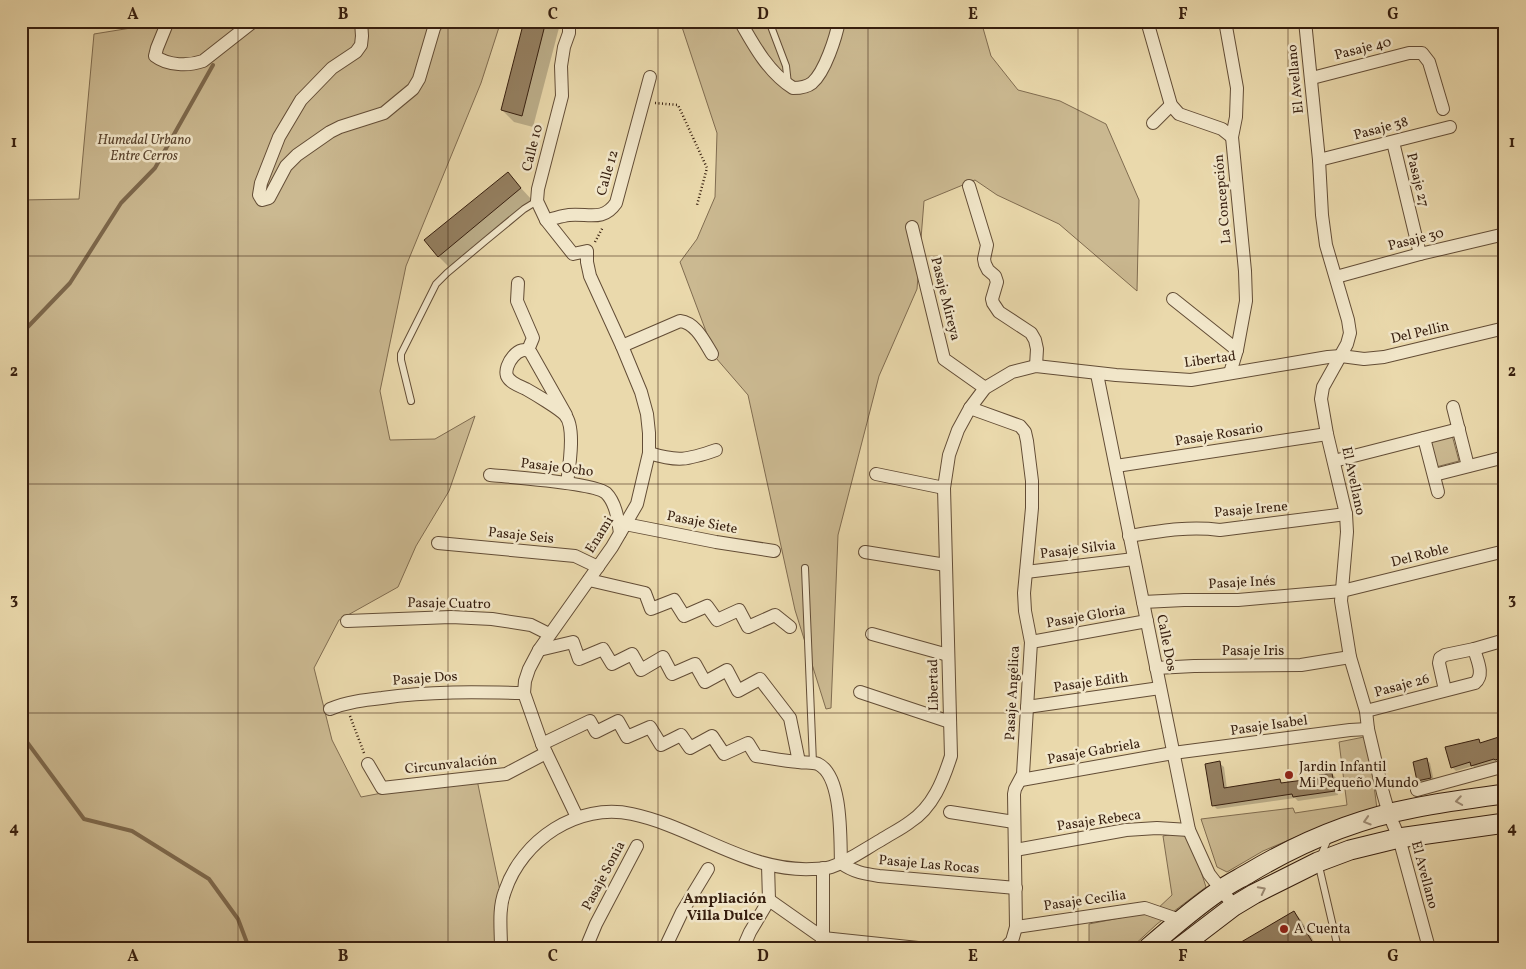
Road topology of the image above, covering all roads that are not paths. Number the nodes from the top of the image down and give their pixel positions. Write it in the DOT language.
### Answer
graph roads {
  1 [pos="168,21"];
  2 [pos="254,21"];
  3 [pos="361,21"];
  4 [pos="438,21"];
  5 [pos="740,21"];
  6 [pos="769,21"];
  7 [pos="839,21"];
  8 [pos="1147,21"];
  9 [pos="1225,21"];
  10 [pos="1305,21"];
  11 [pos="570,23"];
  12 [pos="650,77"];
  13 [pos="1312,78"];
  14 [pos="788,85"];
  15 [pos="1171,104"];
  16 [pos="1443,109"];
  17 [pos="1153,123"];
  18 [pos="1450,127"];
  19 [pos="1232,137"];
  20 [pos="1393,142"];
  21 [pos="1319,160"];
  22 [pos="968,186"];
  23 [pos="537,201"];
  24 [pos="546,220"];
  25 [pos="912,227"];
  26 [pos="1505,234"];
  27 [pos="1420,254"];
  28 [pos="1336,277"];
  29 [pos="518,283"];
  30 [pos="1173,299"];
  31 [pos="1505,328"];
  32 [pos="622,346"];
  33 [pos="528,350"];
  34 [pos="1237,350"];
  35 [pos="712,354"];
  36 [pos="1341,356"];
  37 [pos="1036,366"];
  38 [pos="1230,373"];
  39 [pos="1097,374"];
  40 [pos="985,388"];
  41 [pos="411,401"];
  42 [pos="1453,407"];
  43 [pos="970,408"];
  44 [pos="566,415"];
  45 [pos="1459,429"];
  46 [pos="1327,434"];
  47 [pos="1424,438"];
  48 [pos="716,450"];
  49 [pos="649,453"];
  50 [pos="1505,457"];
  51 [pos="1334,461"];
  52 [pos="1116,466"];
  53 [pos="1468,466"];
  54 [pos="876,474"];
  55 [pos="490,475"];
  56 [pos="1434,475"];
  57 [pos="567,483"];
  58 [pos="944,488"];
  59 [pos="1438,492"];
  60 [pos="1346,514"];
  61 [pos="622,528"];
  62 [pos="1130,536"];
  63 [pos="438,543"];
  64 [pos="774,551"];
  65 [pos="1505,551"];
  66 [pos="864,552"];
  67 [pos="1134,558"];
  68 [pos="946,565"];
  69 [pos="598,567"];
  70 [pos="805,568"];
  71 [pos="1026,572"];
  72 [pos="589,580"];
  73 [pos="1342,591"];
  74 [pos="1143,602"];
  75 [pos="347,621"];
  76 [pos="1146,621"];
  77 [pos="790,627"];
  78 [pos="549,634"];
  79 [pos="872,634"];
  80 [pos="1505,640"];
  81 [pos="1031,642"];
  82 [pos="1474,649"];
  83 [pos="539,650"];
  84 [pos="948,655"];
  85 [pos="1350,657"];
  86 [pos="1156,668"];
  87 [pos="1160,688"];
  88 [pos="1446,690"];
  89 [pos="860,692"];
  90 [pos="524,693"];
  91 [pos="1027,707"];
  92 [pos="330,708"];
  93 [pos="1366,711"];
  94 [pos="950,722"];
  95 [pos="1368,729"];
  96 [pos="544,749"];
  97 [pos="1173,753"];
  98 [pos="799,762"];
  99 [pos="813,763"];
  100 [pos="368,764"];
  101 [pos="1505,766"];
  102 [pos="1021,780"];
  103 [pos="1417,790"];
  104 [pos="1505,794"];
  105 [pos="950,812"];
  106 [pos="1389,814"];
  107 [pos="577,817"];
  108 [pos="1014,822"];
  109 [pos="1505,823"];
  110 [pos="1188,830"];
  111 [pos="1330,833"];
  112 [pos="1399,838"];
  113 [pos="637,846"];
  114 [pos="1015,850"];
  115 [pos="1318,862"];
  116 [pos="841,863"];
  117 [pos="768,865"];
  118 [pos="823,868"];
  119 [pos="708,869"];
  120 [pos="1016,888"];
  121 [pos="1221,890"];
  122 [pos="769,900"];
  123 [pos="1234,906"];
  124 [pos="1180,920"];
  125 [pos="1016,927"];
  126 [pos="822,943"];
  127 [pos="502,948"];
  128 [pos="586,948"];
  129 [pos="665,948"];
  130 [pos="743,948"];
  131 [pos="918,948"];
  132 [pos="1005,948"];
  133 [pos="1148,948"];
  134 [pos="1179,948"];
  135 [pos="1338,948"];
  136 [pos="1429,948"];
  1 -- 2 [label="street"];
  3 -- 4 [label="street"];
  5 -- 14 [label="street"];
  6 -- 14 [label="lane"];
  7 -- 14 [label="street"];
  8 -- 15 [label="street"];
  9 -- 19 [label="street, La Concepción"];
  10 -- 13 [label="street, El Avellano"];
  11 -- 23 [label="street, Calle 10"];
  12 -- 24 [label="street, Calle 12"];
  13 -- 16 [label="street, Pasaje 40"];
  13 -- 21 [label="street, El Avellano"];
  15 -- 17 [label="street"];
  15 -- 19 [label="street"];
  18 -- 20 [label="street, Pasaje 38"];
  19 -- 34 [label="street, La Concepción"];
  20 -- 21 [label="street, Pasaje 38"];
  20 -- 27 [label="street, Pasaje 27"];
  21 -- 28 [label="street, El Avellano"];
  22 -- 37 [label="street"];
  23 -- 24 [label="street"];
  23 -- 41 [label="lane"];
  24 -- 32 [label="street, Enami"];
  25 -- 40 [label="street, Pasaje Mireya"];
  26 -- 27 [label="street, Pasaje 30"];
  27 -- 28 [label="street, Pasaje 30"];
  28 -- 36 [label="street, El Avellano"];
  29 -- 33 [label="street"];
  30 -- 34 [label="street"];
  31 -- 36 [label="street, Del Pellin"];
  32 -- 35 [label="street"];
  32 -- 49 [label="street, Enami"];
  33 -- 44 [label="street"];
  33 -- 44 [label="street"];
  34 -- 38 [label="street, La Concepción"];
  36 -- 38 [label="street, Libertad"];
  36 -- 46 [label="street, El Avellano"];
  37 -- 39 [label="street, Libertad"];
  37 -- 40 [label="street, Libertad"];
  38 -- 39 [label="street, Libertad"];
  39 -- 52 [label="street, Calle Dos"];
  40 -- 43 [label="street, Libertad"];
  42 -- 45 [label="street"];
  43 -- 58 [label="street, Libertad"];
  43 -- 71 [label="street, Pasaje Angélica"];
  44 -- 57 [label="street"];
  45 -- 47 [label="street"];
  45 -- 53 [label="street"];
  46 -- 51 [label="street, El Avellano"];
  46 -- 52 [label="street, Pasaje Rosario"];
  47 -- 51 [label="street"];
  47 -- 56 [label="street"];
  48 -- 49 [label="street"];
  49 -- 61 [label="street, Enami"];
  50 -- 53 [label="street"];
  51 -- 60 [label="street, El Avellano"];
  52 -- 62 [label="street, Calle Dos"];
  53 -- 56 [label="street"];
  54 -- 58 [label="street"];
  55 -- 57 [label="street, Pasaje Ocho"];
  56 -- 59 [label="street"];
  57 -- 61 [label="street, Pasaje Ocho"];
  58 -- 68 [label="street, Libertad"];
  60 -- 62 [label="street, Pasaje Irene"];
  60 -- 73 [label="street, El Avellano"];
  61 -- 64 [label="street, Pasaje Siete"];
  61 -- 69 [label="street, Enami"];
  62 -- 67 [label="street, Calle Dos"];
  63 -- 69 [label="street, Pasaje Seis"];
  65 -- 73 [label="street, Del Roble"];
  66 -- 68 [label="street"];
  67 -- 71 [label="street, Pasaje Silvia"];
  67 -- 74 [label="street, Calle Dos"];
  68 -- 84 [label="street, Libertad"];
  69 -- 72 [label="street, Enami"];
  70 -- 99 [label="lane"];
  71 -- 81 [label="street, Pasaje Angélica"];
  72 -- 77 [label="street"];
  72 -- 78 [label="street, Enami"];
  73 -- 74 [label="street, Pasaje Inés"];
  73 -- 85 [label="street, El Avellano"];
  74 -- 76 [label="street, Calle Dos"];
  75 -- 78 [label="street, Pasaje Cuatro"];
  76 -- 81 [label="street, Pasaje Gloria"];
  76 -- 86 [label="street, Calle Dos"];
  78 -- 83 [label="street, Enami"];
  79 -- 84 [label="street"];
  80 -- 82 [label="street, Pasaje 26"];
  81 -- 91 [label="street, Pasaje Angélica"];
  82 -- 88 [label="street, Pasaje 26"];
  82 -- 88 [label="street, Pasaje 26"];
  83 -- 90 [label="street, Enami"];
  83 -- 98 [label="street"];
  84 -- 94 [label="street, Libertad"];
  85 -- 86 [label="street, Pasaje Iris"];
  85 -- 93 [label="street, El Avellano"];
  86 -- 87 [label="street, Calle Dos"];
  87 -- 91 [label="street, Pasaje Edith"];
  87 -- 97 [label="street, Calle Dos"];
  88 -- 93 [label="street, Pasaje 26"];
  89 -- 94 [label="street"];
  90 -- 92 [label="street, Pasaje Dos"];
  90 -- 96 [label="street"];
  91 -- 102 [label="street, Pasaje Angélica"];
  93 -- 95 [label="street, El Avellano"];
  94 -- 116 [label="street, Libertad"];
  95 -- 97 [label="street, Pasaje Isabel"];
  95 -- 106 [label="street, El Avellano"];
  96 -- 98 [label="street"];
  96 -- 100 [label="street, Circunvalación"];
  96 -- 107 [label="street"];
  97 -- 102 [label="street, Pasaje Gabriela"];
  97 -- 110 [label="street, Calle Dos"];
  98 -- 99 [label="street"];
  99 -- 116 [label="street"];
  101 -- 103 [label="street"];
  102 -- 108 [label="street, Pasaje Angélica"];
  104 -- 106 [label="main road, one-way"];
  105 -- 108 [label="street"];
  106 -- 111 [label="main road, one-way"];
  106 -- 112 [label="street, El Avellano"];
  107 -- 117 [label="street, Libertad"];
  107 -- 127 [label="street, Libertad"];
  108 -- 114 [label="street, Pasaje Angélica"];
  109 -- 112 [label="main road"];
  110 -- 114 [label="street, Pasaje Rebeca"];
  110 -- 121 [label="street, Calle Dos"];
  111 -- 115 [label="lane"];
  111 -- 121 [label="main road"];
  112 -- 115 [label="main road"];
  112 -- 136 [label="street, El Avellano"];
  113 -- 128 [label="street, Pasaje Sonia"];
  114 -- 120 [label="street, Pasaje Angélica"];
  123 -- 115 [label="main road, one-way"];
  115 -- 135 [label="lane"];
  116 -- 118 [label="street, Libertad"];
  116 -- 120 [label="street, Pasaje Las Rocas"];
  117 -- 118 [label="street, Libertad"];
  117 -- 122 [label="street"];
  118 -- 126 [label="street"];
  119 -- 129 [label="street"];
  120 -- 125 [label="street, Pasaje Angélica"];
  121 -- 123 [label="street, Calle Dos"];
  121 -- 124 [label="main road"];
  122 -- 126 [label="street"];
  122 -- 130 [label="street"];
  123 -- 134 [label="main road"];
  124 -- 125 [label="street, Pasaje Cecilia"];
  124 -- 133 [label="main road"];
  125 -- 132 [label="street"];
  126 -- 131 [label="street"];
}
